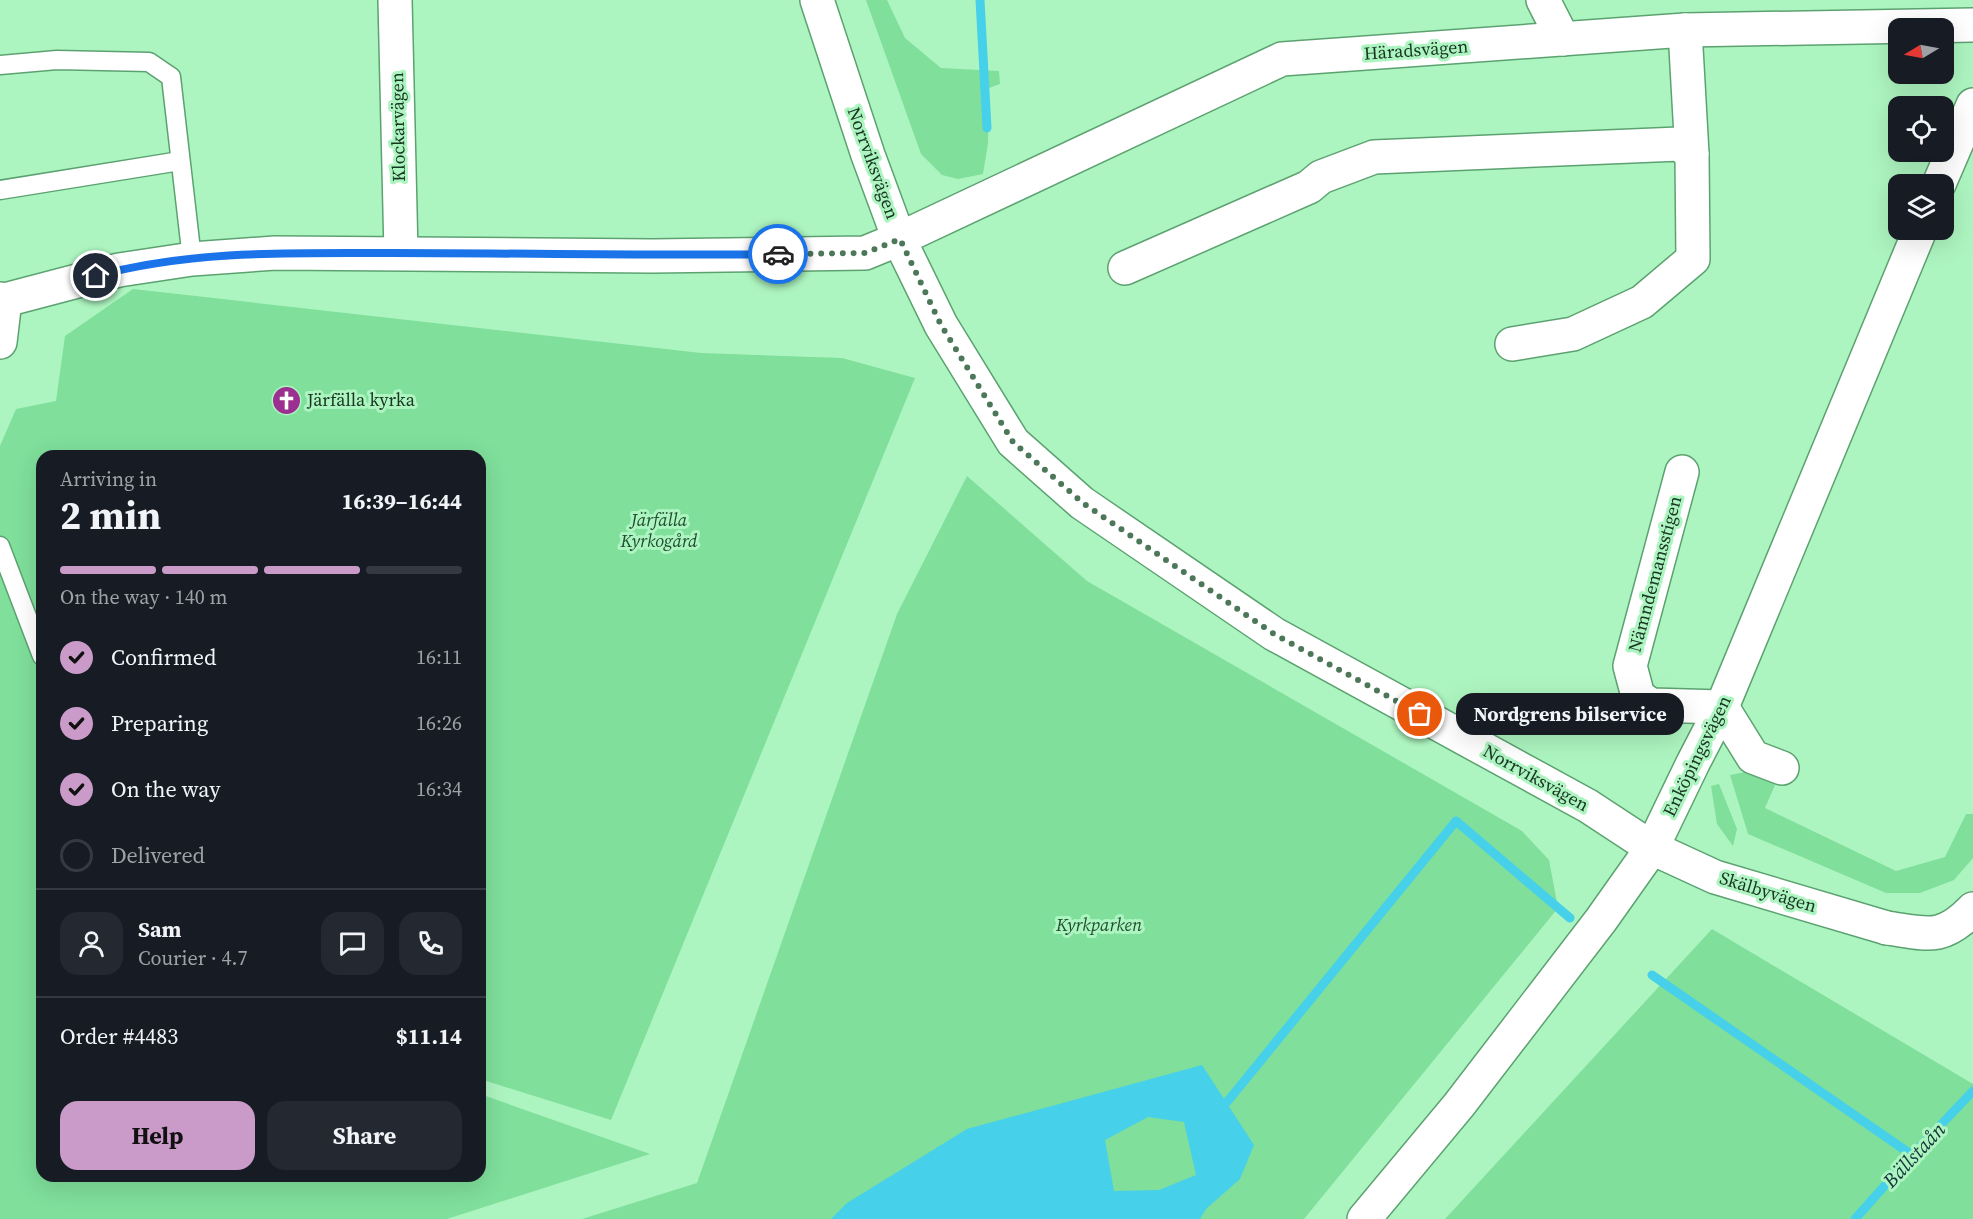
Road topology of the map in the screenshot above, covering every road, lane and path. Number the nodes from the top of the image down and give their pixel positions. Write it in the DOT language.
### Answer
graph roads {
  1 [pos="395,0"];
  2 [pos="817,0"];
  3 [pos="1543,0"];
  4 [pos="1973,25"];
  5 [pos="1685,30"];
  6 [pos="1563,39"];
  7 [pos="0,65"];
  8 [pos="1973,105"];
  9 [pos="1692,154"];
  10 [pos="180,161"];
  11 [pos="1943,174"];
  12 [pos="0,190"];
  13 [pos="900,239"];
  14 [pos="1916,240"];
  15 [pos="401,253"];
  16 [pos="192,259"];
  17 [pos="1125,268"];
  18 [pos="3,300"];
  19 [pos="0,342"];
  20 [pos="1512,344"];
  21 [pos="1682,472"];
  22 [pos="0,546"];
  23 [pos="36,640"];
  24 [pos="1722,707"];
  25 [pos="1782,768"];
  26 [pos="1652,848"];
  27 [pos="1973,909"];
  28 [pos="1364,1219"];
  1 -- 15 [label="street, Klockarvägen"];
  2 -- 13 [label="street, Norrviksvägen"];
  3 -- 6 [label="street"];
  4 -- 5 [label="street, Häradsvägen"];
  5 -- 6 [label="street, Häradsvägen"];
  5 -- 9 [label="street"];
  6 -- 13 [label="street, Häradsvägen"];
  7 -- 10 [label="lane"];
  8 -- 11 [label="street"];
  9 -- 17 [label="street"];
  9 -- 20 [label="street"];
  10 -- 12 [label="lane"];
  10 -- 16 [label="lane"];
  13 -- 15 [label="street, Häradsvägen"];
  13 -- 26 [label="street, Norrviksvägen"];
  14 -- 24 [label="street, Enköpingsvägen"];
  15 -- 16 [label="street, Häradsvägen"];
  16 -- 18 [label="street, Häradsvägen"];
  18 -- 19 [label="street"];
  21 -- 24 [label="street, Nämndemansstigen"];
  22 -- 23 [label="lane"];
  24 -- 25 [label="street"];
  24 -- 26 [label="street, Enköpingsvägen"];
  26 -- 27 [label="street, Skälbyvägen"];
  26 -- 28 [label="street, Enköpingsvägen"];
}
